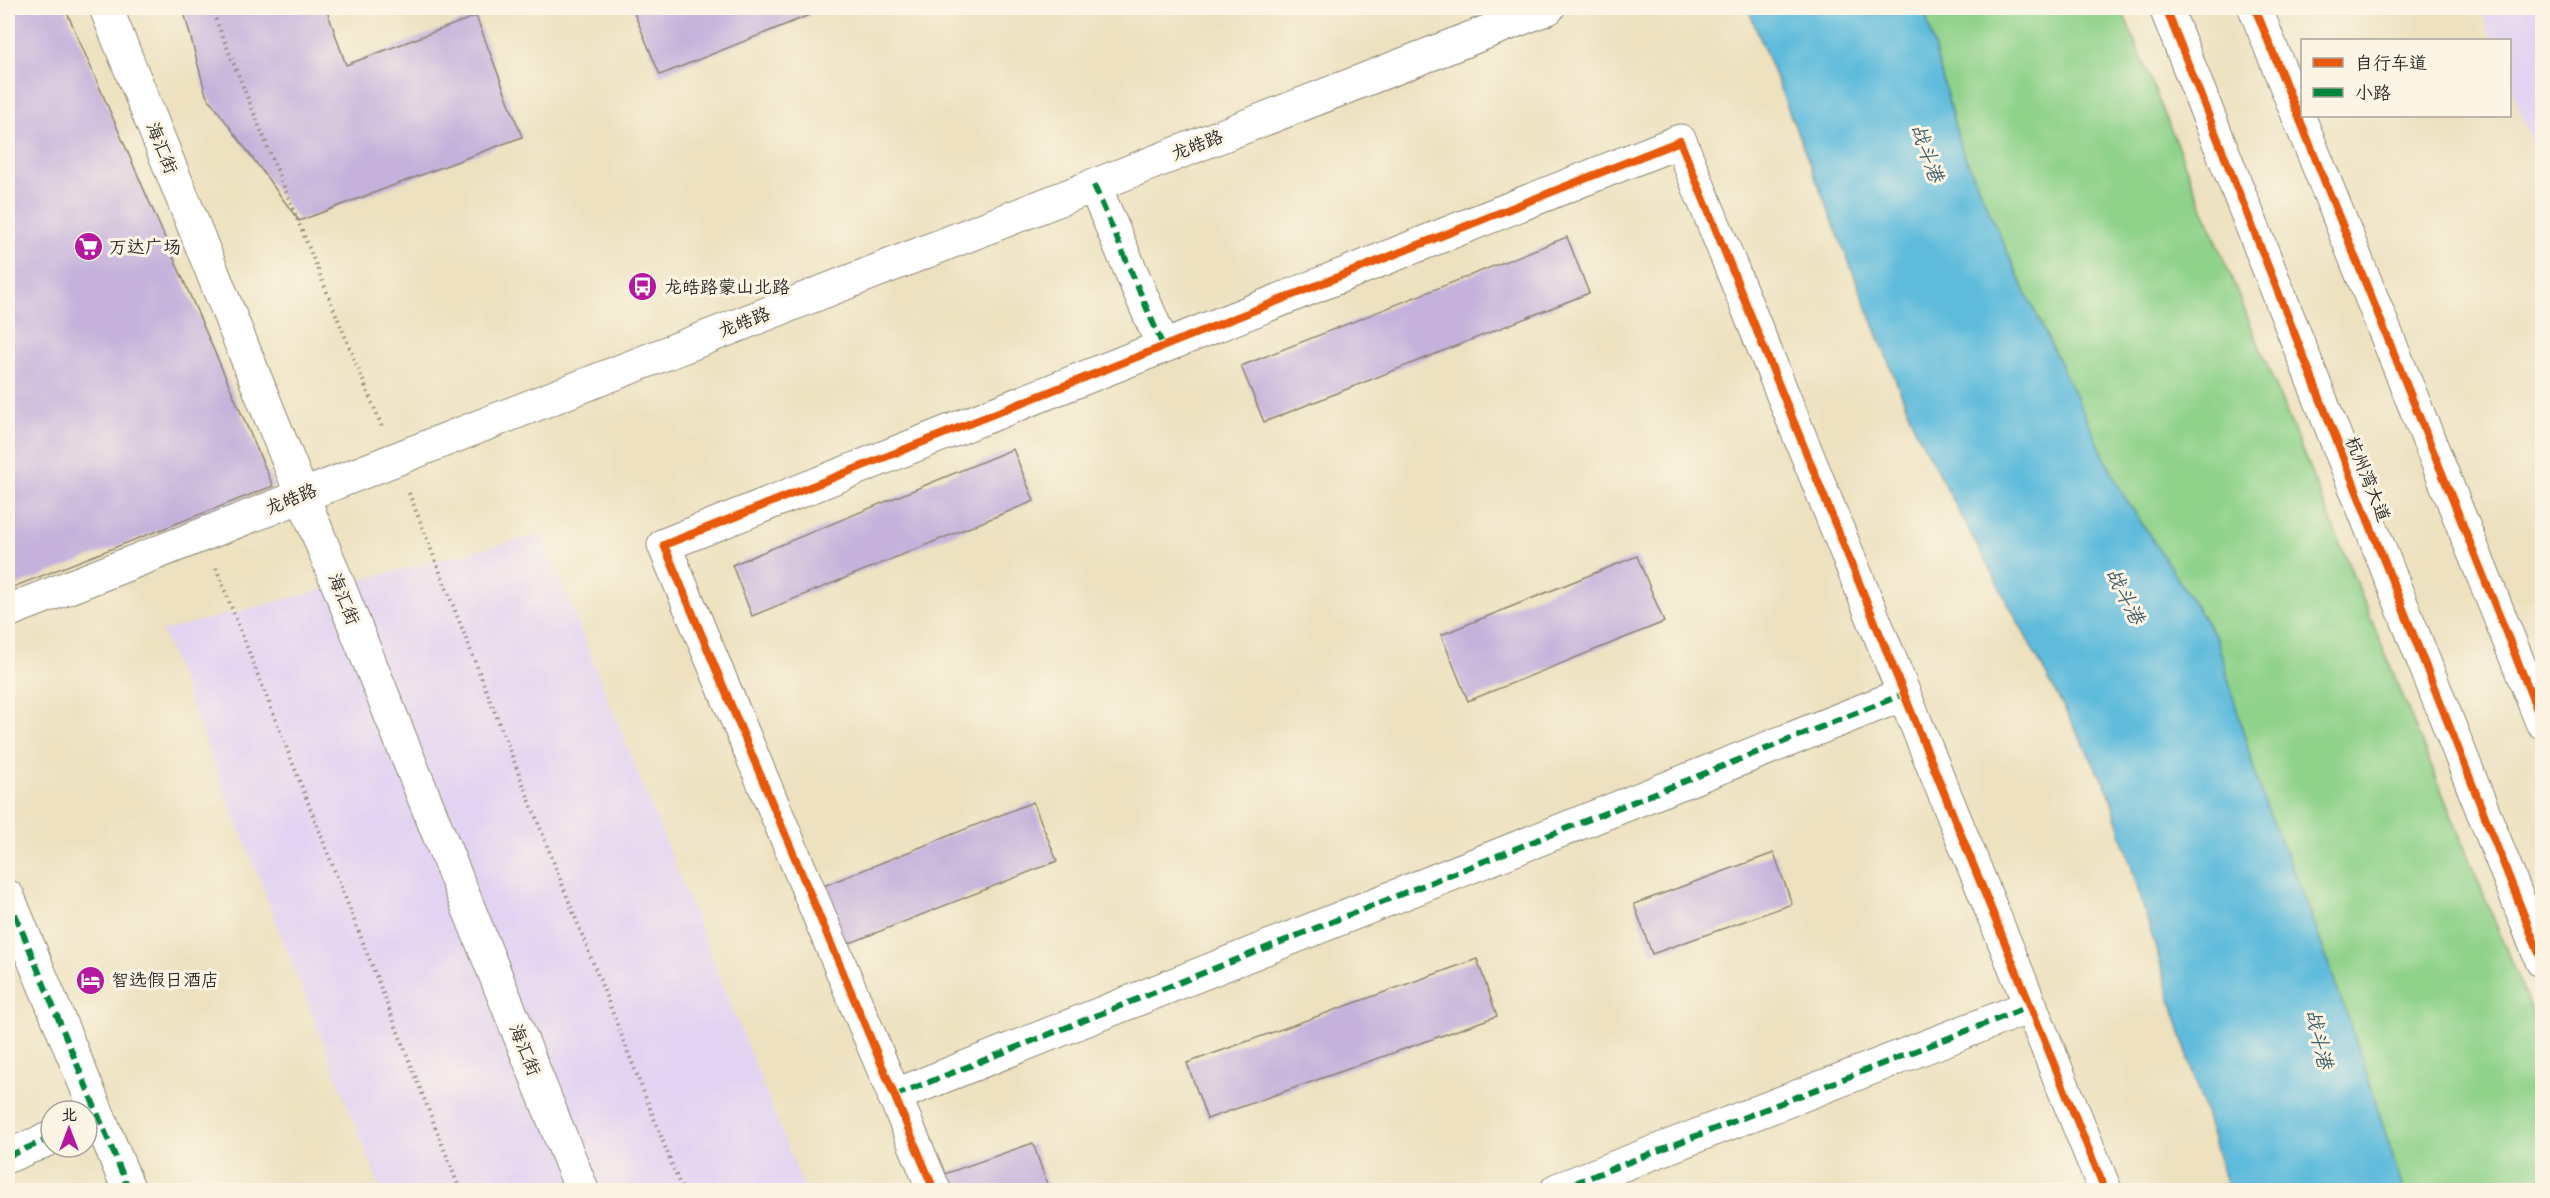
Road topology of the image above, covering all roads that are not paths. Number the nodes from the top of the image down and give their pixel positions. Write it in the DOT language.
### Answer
graph roads {
  1 [pos="106,8"];
  2 [pos="1548,8"];
  3 [pos="2166,8"];
  4 [pos="2255,8"];
  5 [pos="1094,185"];
  6 [pos="1163,346"];
  7 [pos="302,495"];
  8 [pos="8,611"];
  9 [pos="1904,694"];
  10 [pos="2542,722"];
  11 [pos="8,897"];
  12 [pos="2542,961"];
  13 [pos="2031,1006"];
  14 [pos="894,1096"];
  15 [pos="85,1099"];
  16 [pos="99,1133"];
  17 [pos="39,1143"];
  18 [pos="8,1156"];
  19 [pos="129,1191"];
  20 [pos="582,1191"];
  21 [pos="934,1191"];
  22 [pos="1557,1191"];
  23 [pos="2105,1191"];
  1 -- 7 [label="street, 海汇街"];
  2 -- 5 [label="street, 龙皓路"];
  3 -- 12 [label="street, 杭州湾大道"];
  4 -- 10 [label="street"];
  5 -- 6 [label="street"];
  5 -- 7 [label="street, 龙皓路"];
  6 -- 9 [label="street"];
  6 -- 14 [label="street"];
  7 -- 8 [label="street, 龙皓路"];
  7 -- 20 [label="street, 海汇街"];
  9 -- 13 [label="street"];
  9 -- 14 [label="street"];
  11 -- 15 [label="street"];
  13 -- 22 [label="street"];
  13 -- 23 [label="street"];
  14 -- 21 [label="street"];
  16 -- 19 [label="street"];
  17 -- 18 [label="street"];
}
